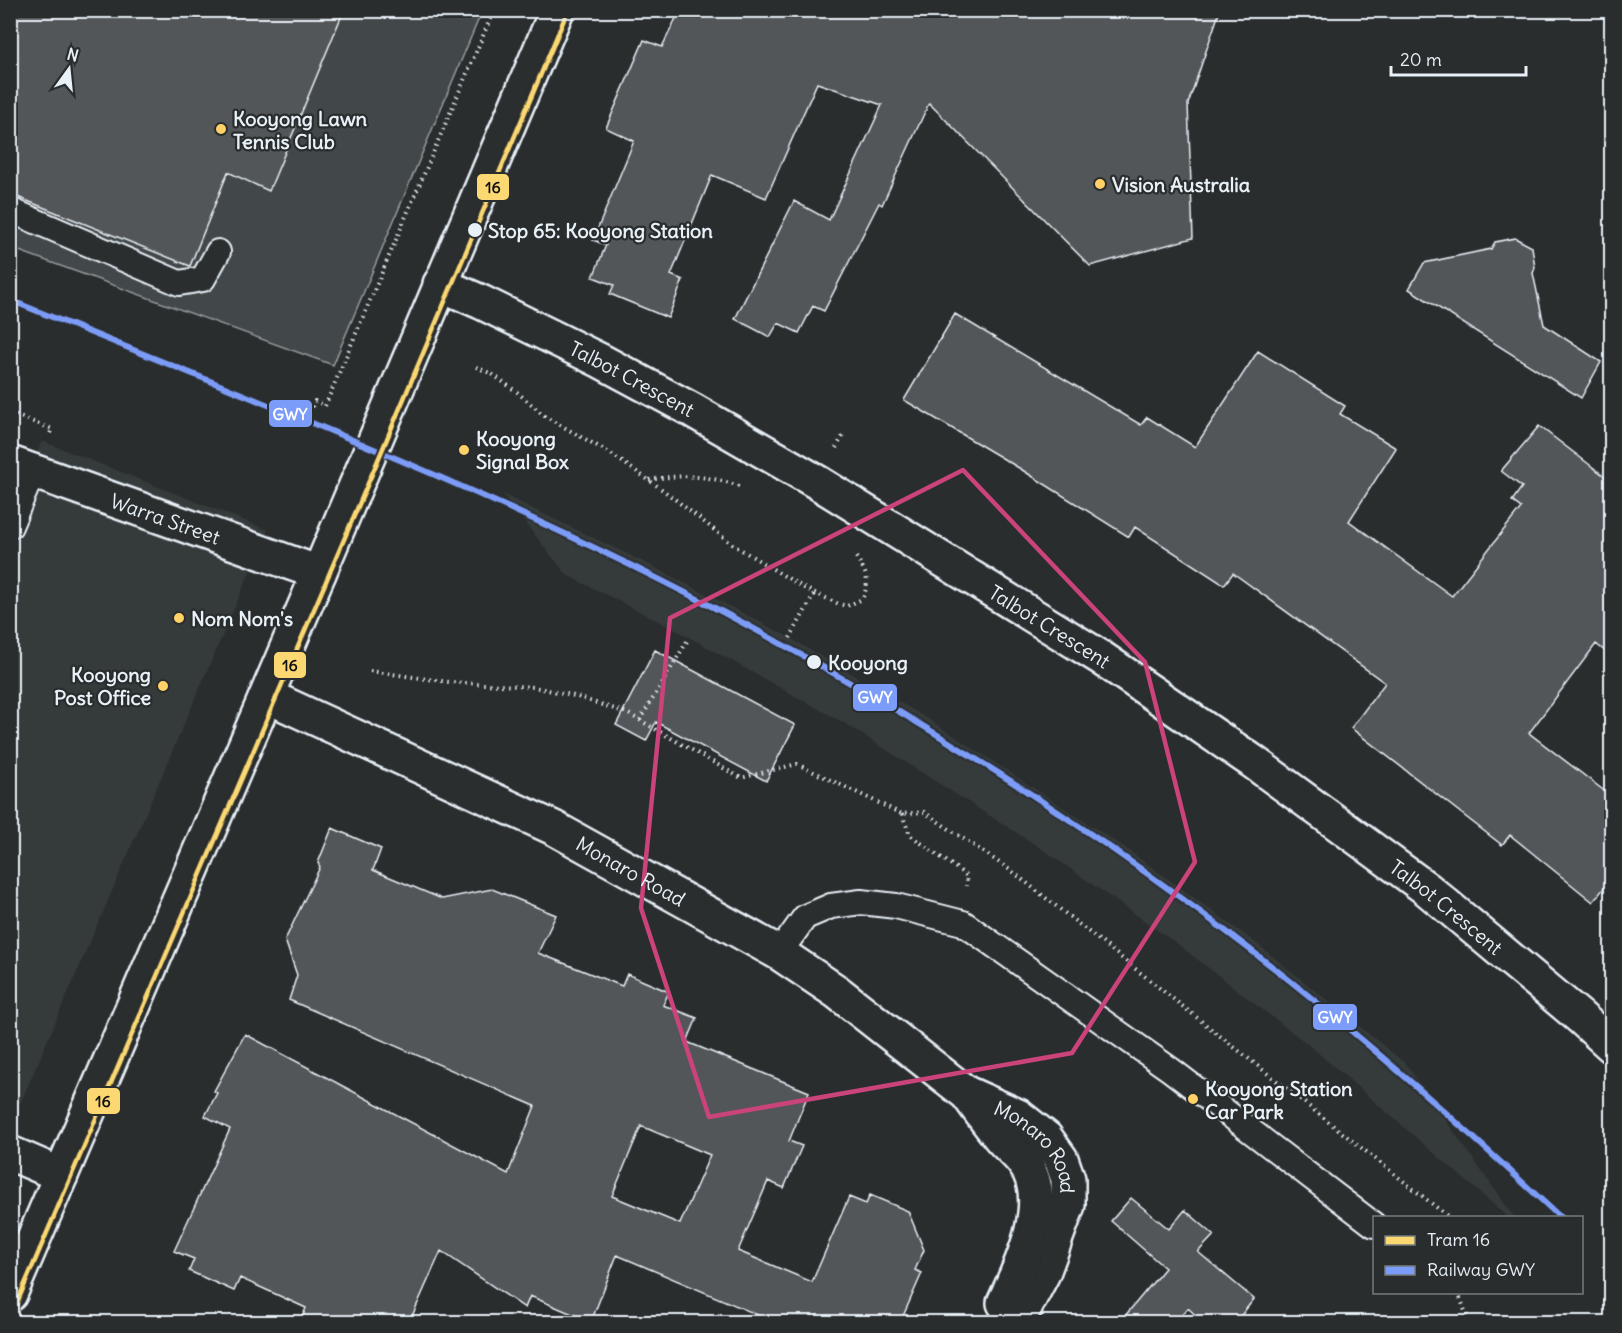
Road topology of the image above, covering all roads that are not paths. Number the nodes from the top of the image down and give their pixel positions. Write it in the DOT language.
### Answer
graph roads {
  1 [pos="557,10"];
  2 [pos="10,210"];
  3 [pos="218,252"];
  4 [pos="440,284"];
  5 [pos="22,468"];
  6 [pos="10,526"];
  7 [pos="319,573"];
  8 [pos="267,696"];
  9 [pos="778,953"];
  10 [pos="1611,1046"];
  11 [pos="966,1093"];
  12 [pos="10,1153"];
  13 [pos="61,1175"];
  14 [pos="1373,1224"];
  15 [pos="10,1294"];
  16 [pos="1001,1323"];
  17 [pos="1017,1323"];
  1 -- 4 [label="street"];
  2 -- 3 [label="lane"];
  4 -- 7 [label="street"];
  4 -- 10 [label="street, Talbot Crescent"];
  5 -- 6 [label="lane"];
  5 -- 7 [label="street, Warra Street"];
  7 -- 8 [label="street"];
  8 -- 9 [label="street, Monaro Road"];
  8 -- 13 [label="street"];
  9 -- 11 [label="street, Monaro Road"];
  9 -- 14 [label="lane"];
  11 -- 16 [label="street, Monaro Road"];
  11 -- 17 [label="street, Monaro Road"];
  12 -- 13 [label="street"];
  13 -- 15 [label="street"];
}
